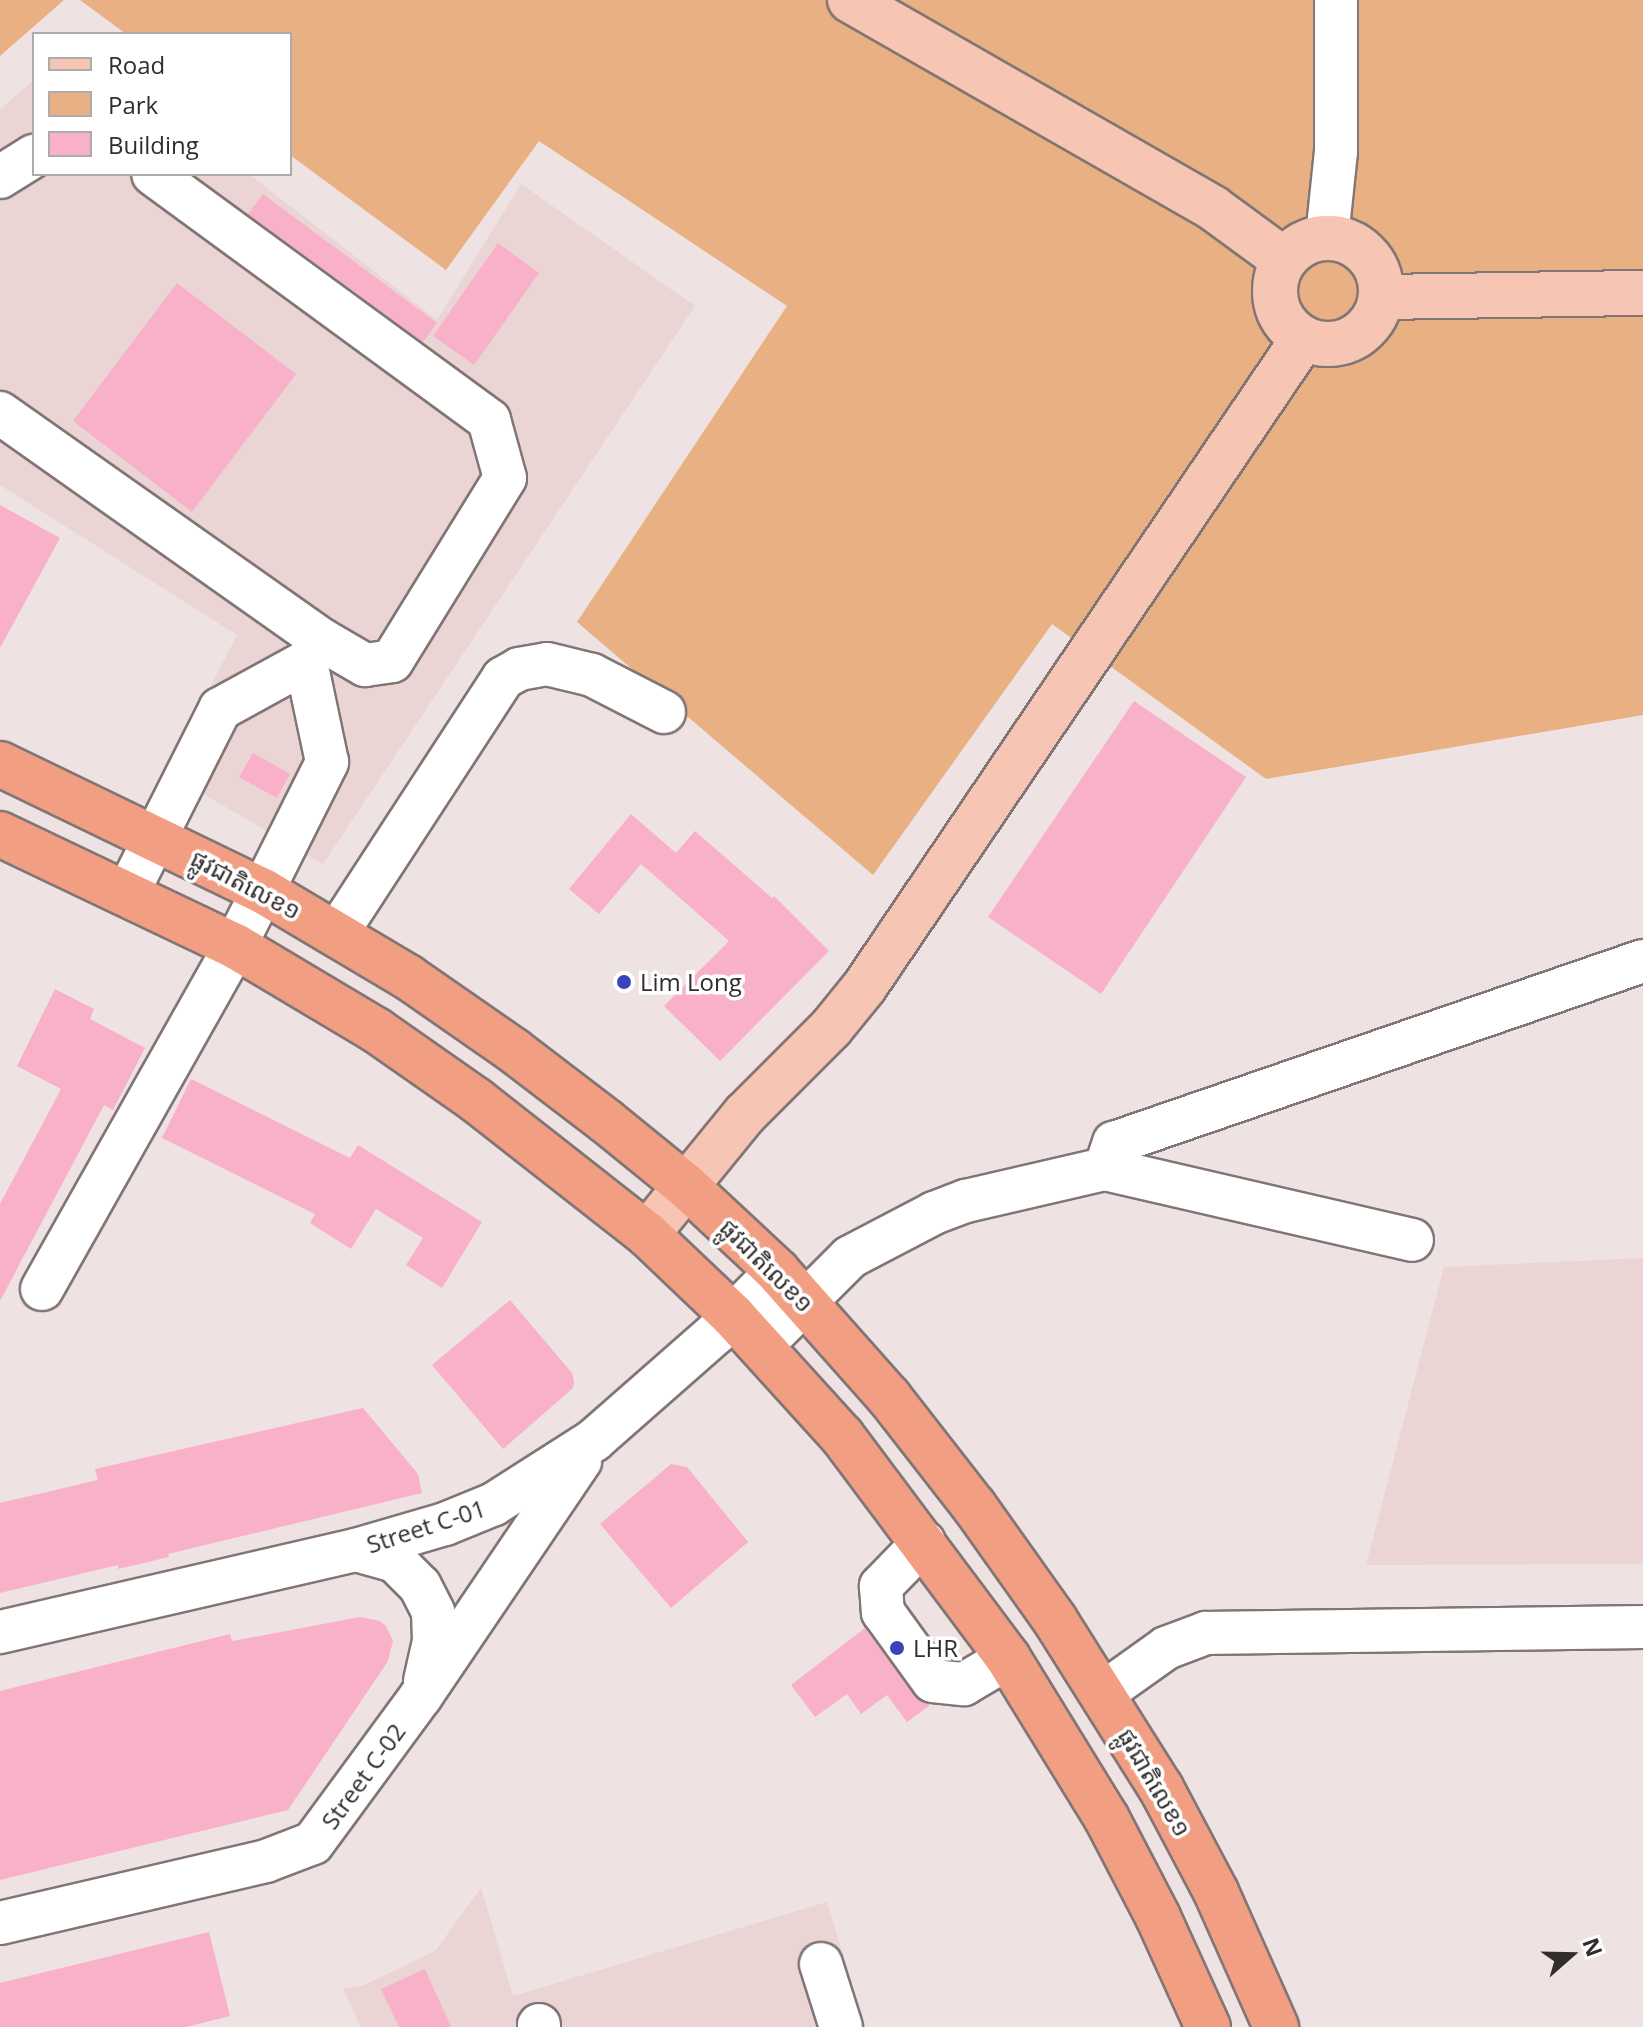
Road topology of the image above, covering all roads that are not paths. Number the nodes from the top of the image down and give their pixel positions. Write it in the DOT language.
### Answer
graph roads {
  1 [pos="850,0"];
  2 [pos="1336,0"];
  3 [pos="32,157"];
  4 [pos="156,176"];
  5 [pos="0,177"];
  6 [pos="1327,237"];
  7 [pos="1284,260"];
  8 [pos="1643,293"];
  9 [pos="1382,297"];
  10 [pos="1303,339"];
  11 [pos="0,413"];
  12 [pos="314,651"];
  13 [pos="664,712"];
  14 [pos="0,764"];
  15 [pos="0,834"];
  16 [pos="155,837"];
  17 [pos="263,891"];
  18 [pos="127,894"];
  19 [pos="337,933"];
  20 [pos="235,946"];
  21 [pos="1643,961"];
  22 [pos="1105,1169"];
  23 [pos="686,1186"];
  24 [pos="647,1234"];
  25 [pos="1412,1240"];
  26 [pos="790,1285"];
  27 [pos="42,1289"];
  28 [pos="748,1330"];
  29 [pos="594,1440"];
  30 [pos="924,1542"];
  31 [pos="356,1550"];
  32 [pos="1643,1627"];
  33 [pos="0,1632"];
  34 [pos="1008,1658"];
  35 [pos="1103,1693"];
  36 [pos="421,1696"];
  37 [pos="0,1923"];
  38 [pos="821,1964"];
  39 [pos="841,2027"];
  40 [pos="1208,2027"];
  41 [pos="1276,2027"];
  1 -- 7 [label="main road"];
  2 -- 6 [label="street"];
  3 -- 5 [label="street"];
  4 -- 12 [label="street"];
  6 -- 7 [label="main road"];
  6 -- 9 [label="main road"];
  7 -- 10 [label="main road"];
  8 -- 9 [label="main road"];
  9 -- 10 [label="main road"];
  10 -- 23 [label="main road"];
  11 -- 12 [label="street"];
  12 -- 16 [label="street"];
  12 -- 17 [label="street"];
  13 -- 19 [label="street"];
  14 -- 16 [label="highway, ផ្លូវជាតិលេខ១"];
  15 -- 18 [label="highway"];
  16 -- 17 [label="highway, ផ្លូវជាតិលេខ១"];
  16 -- 18 [label="street"];
  17 -- 19 [label="highway, ផ្លូវជាតិលេខ១"];
  17 -- 20 [label="street"];
  18 -- 20 [label="highway"];
  19 -- 23 [label="highway, ផ្លូវជាតិលេខ១"];
  20 -- 24 [label="highway"];
  20 -- 27 [label="street"];
  21 -- 22 [label="street"];
  22 -- 25 [label="street"];
  22 -- 26 [label="street, Street C-01"];
  23 -- 24 [label="main road"];
  23 -- 26 [label="highway, ផ្លូវជាតិលេខ១"];
  24 -- 28 [label="highway"];
  26 -- 28 [label="street, Street C-01"];
  26 -- 35 [label="highway, ផ្លូវជាតិលេខ១"];
  28 -- 29 [label="street, Street C-01"];
  28 -- 30 [label="highway"];
  29 -- 31 [label="street, Street C-01"];
  29 -- 36 [label="street, Street C-02"];
  30 -- 34 [label="highway"];
  30 -- 34 [label="street"];
  31 -- 33 [label="street, Street C-01"];
  31 -- 36 [label="street"];
  32 -- 35 [label="street"];
  34 -- 40 [label="highway"];
  35 -- 41 [label="highway, ផ្លូវជាតិលេខ១"];
  36 -- 37 [label="street, Street C-02"];
  38 -- 39 [label="street"];
}
